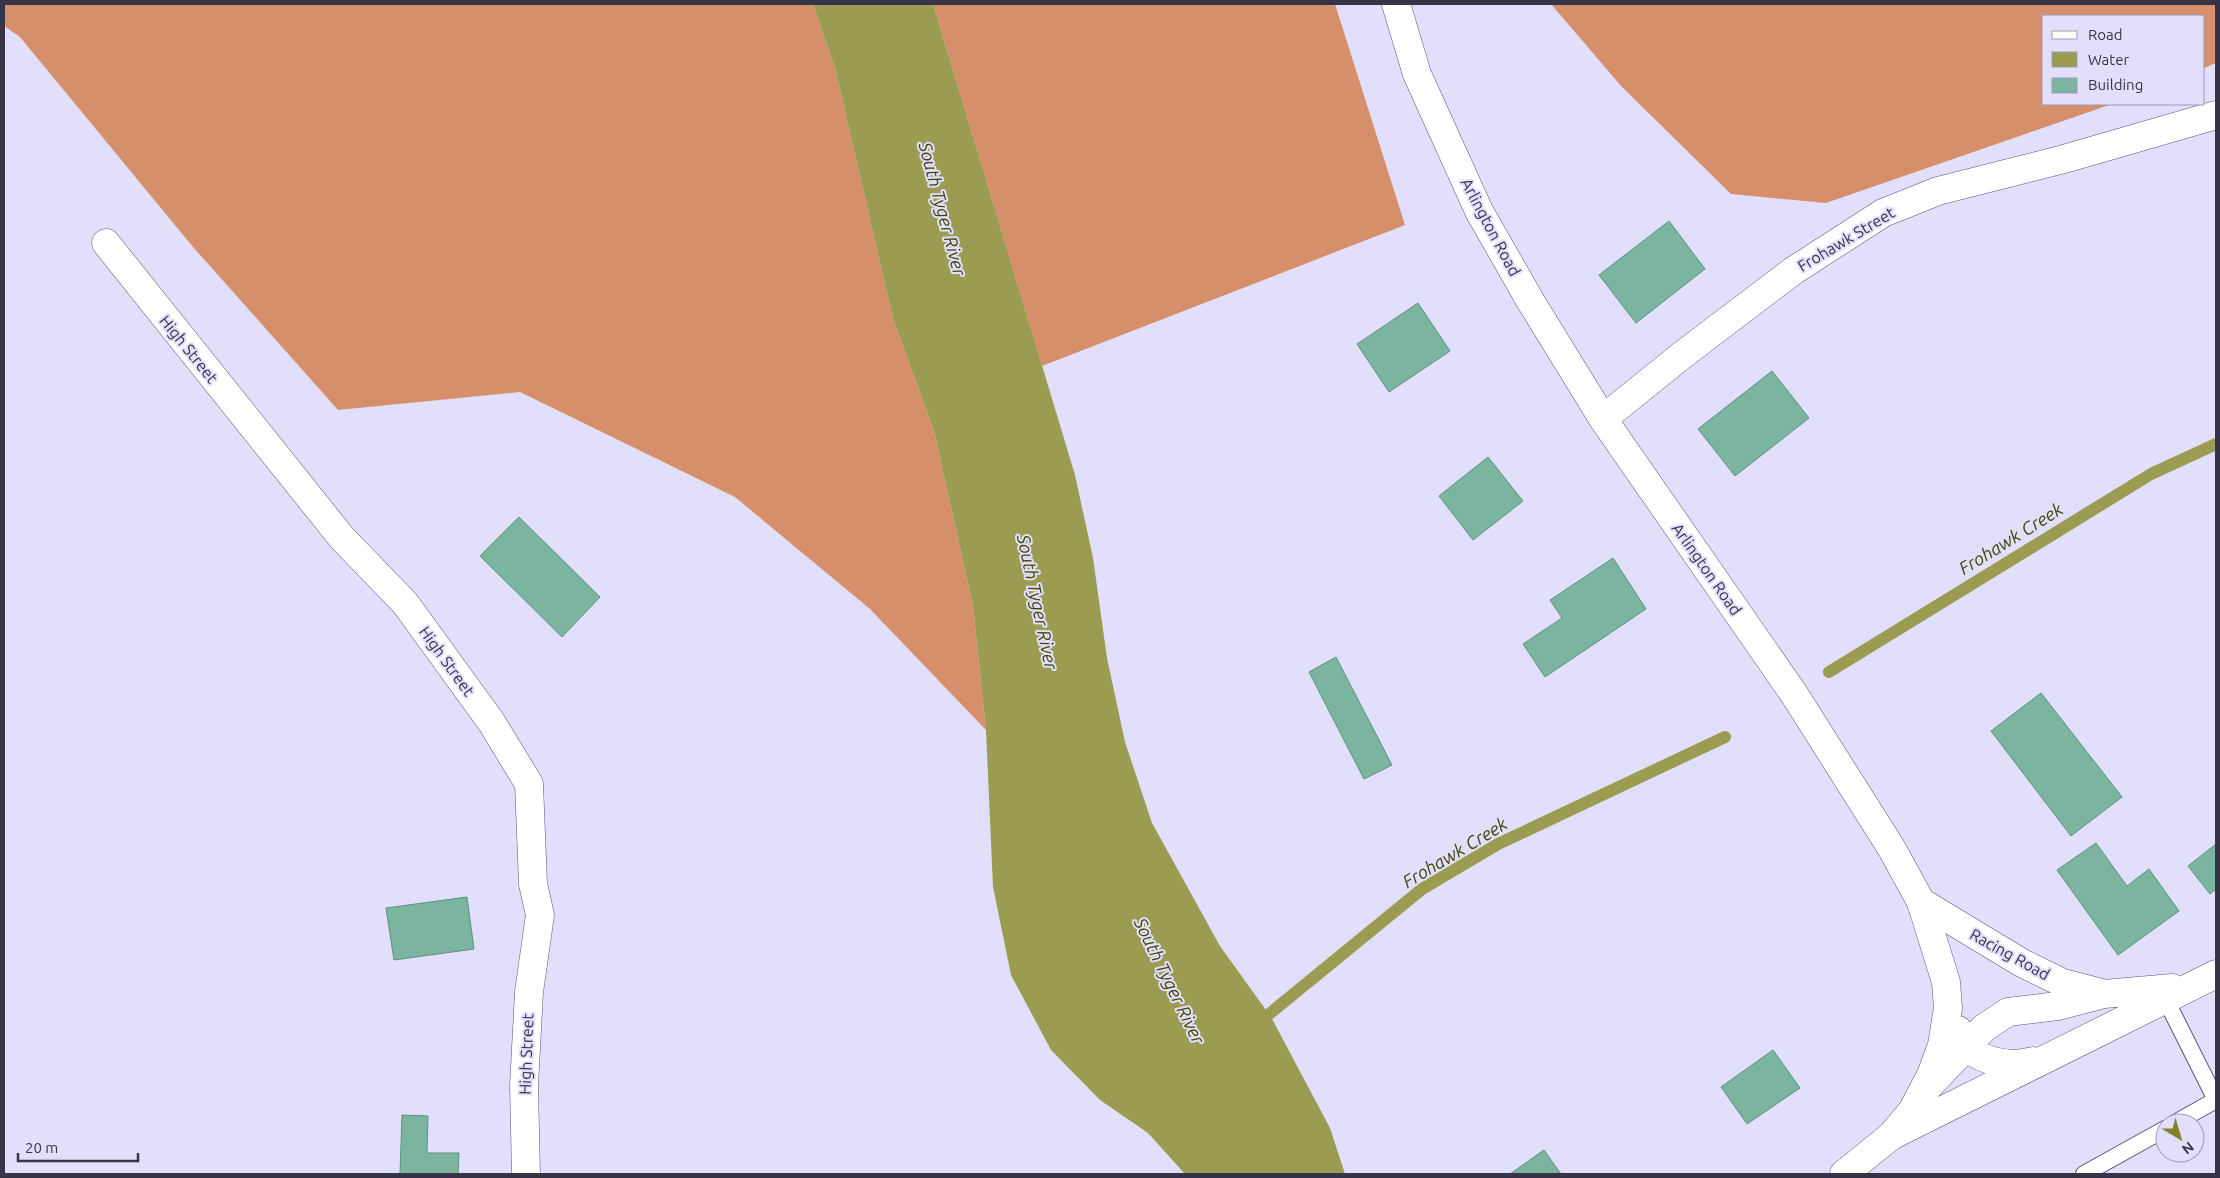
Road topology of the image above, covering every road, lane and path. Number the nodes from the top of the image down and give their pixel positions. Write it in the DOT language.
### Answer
graph roads {
  1 [pos="1396,4"];
  2 [pos="2216,115"];
  3 [pos="106,243"];
  4 [pos="1604,420"];
  5 [pos="1922,902"];
  6 [pos="2216,974"];
  7 [pos="2176,993"];
  8 [pos="2104,994"];
  9 [pos="1948,1008"];
  10 [pos="1966,1047"];
  11 [pos="2051,1056"];
  12 [pos="1919,1097"];
  13 [pos="2193,1113"];
  14 [pos="2155,1135"];
  15 [pos="1891,1136"];
  16 [pos="526,1174"];
  17 [pos="1844,1174"];
  18 [pos="2084,1174"];
  1 -- 4 [label="street, Arlington Road"];
  2 -- 4 [label="street, Frohawk Street"];
  3 -- 16 [label="street, High Street"];
  4 -- 5 [label="street, Arlington Road"];
  5 -- 8 [label="street, Racing Road"];
  5 -- 9 [label="street, Arlington Road"];
  6 -- 7 [label="street, Racing Road"];
  7 -- 8 [label="street, Racing Road"];
  7 -- 11 [label="street, Racing Road"];
  7 -- 13 [label="lane"];
  8 -- 10 [label="street, Racing Road"];
  9 -- 10 [label="street"];
  9 -- 12 [label="street, Arlington Road"];
  10 -- 11 [label="street, Racing Road"];
  10 -- 12 [label="street, Racing Road"];
  11 -- 15 [label="street, Racing Road"];
  12 -- 15 [label="street, Arlington Road"];
  14 -- 18 [label="lane"];
  15 -- 17 [label="street"];
}
